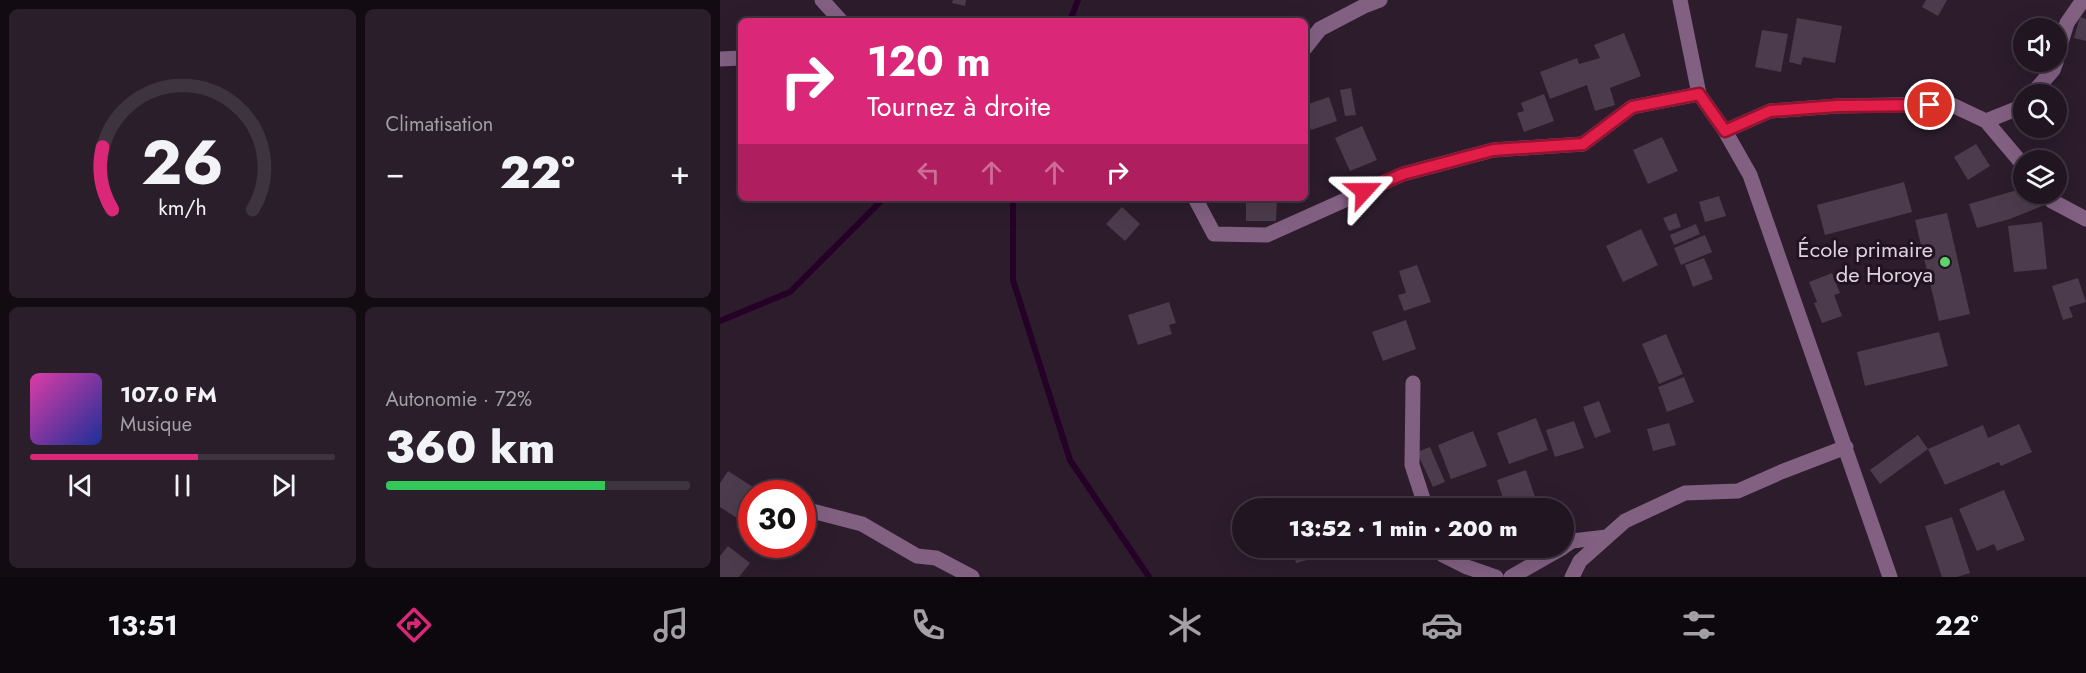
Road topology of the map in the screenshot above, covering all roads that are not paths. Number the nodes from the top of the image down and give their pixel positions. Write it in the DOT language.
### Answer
graph roads {
  1 [pos="822,0"];
  2 [pos="1380,0"];
  3 [pos="1680,0"];
  4 [pos="2083,0"];
  5 [pos="838,18"];
  6 [pos="2067,23"];
  7 [pos="1308,44"];
  8 [pos="738,57"];
  9 [pos="720,59"];
  10 [pos="2051,72"];
  11 [pos="2041,84"];
  12 [pos="1699,94"];
  13 [pos="2013,110"];
  14 [pos="1986,121"];
  15 [pos="1725,131"];
  16 [pos="2013,153"];
  17 [pos="1197,201"];
  18 [pos="2058,204"];
  19 [pos="2086,219"];
  20 [pos="1413,383"];
  21 [pos="1846,447"];
  22 [pos="1423,498"];
  23 [pos="816,512"];
  24 [pos="1607,537"];
  25 [pos="1574,541"];
  26 [pos="1449,558"];
  27 [pos="1543,558"];
  28 [pos="972,577"];
  29 [pos="1496,577"];
  30 [pos="1511,577"];
  31 [pos="1572,577"];
  32 [pos="1890,577"];
  1 -- 5 [label="street"];
  2 -- 7 [label="street"];
  3 -- 12 [label="street"];
  4 -- 6 [label="street"];
  8 -- 9 [label="street"];
  10 -- 11 [label="street"];
  12 -- 15 [label="street"];
  12 -- 17 [label="street"];
  13 -- 14 [label="street"];
  14 -- 15 [label="street"];
  14 -- 16 [label="street"];
  15 -- 21 [label="street"];
  18 -- 19 [label="street"];
  20 -- 22 [label="street"];
  21 -- 24 [label="street"];
  21 -- 32 [label="street"];
  23 -- 28 [label="street"];
  24 -- 25 [label="street"];
  24 -- 31 [label="street"];
  26 -- 29 [label="street"];
  27 -- 30 [label="street"];
}
